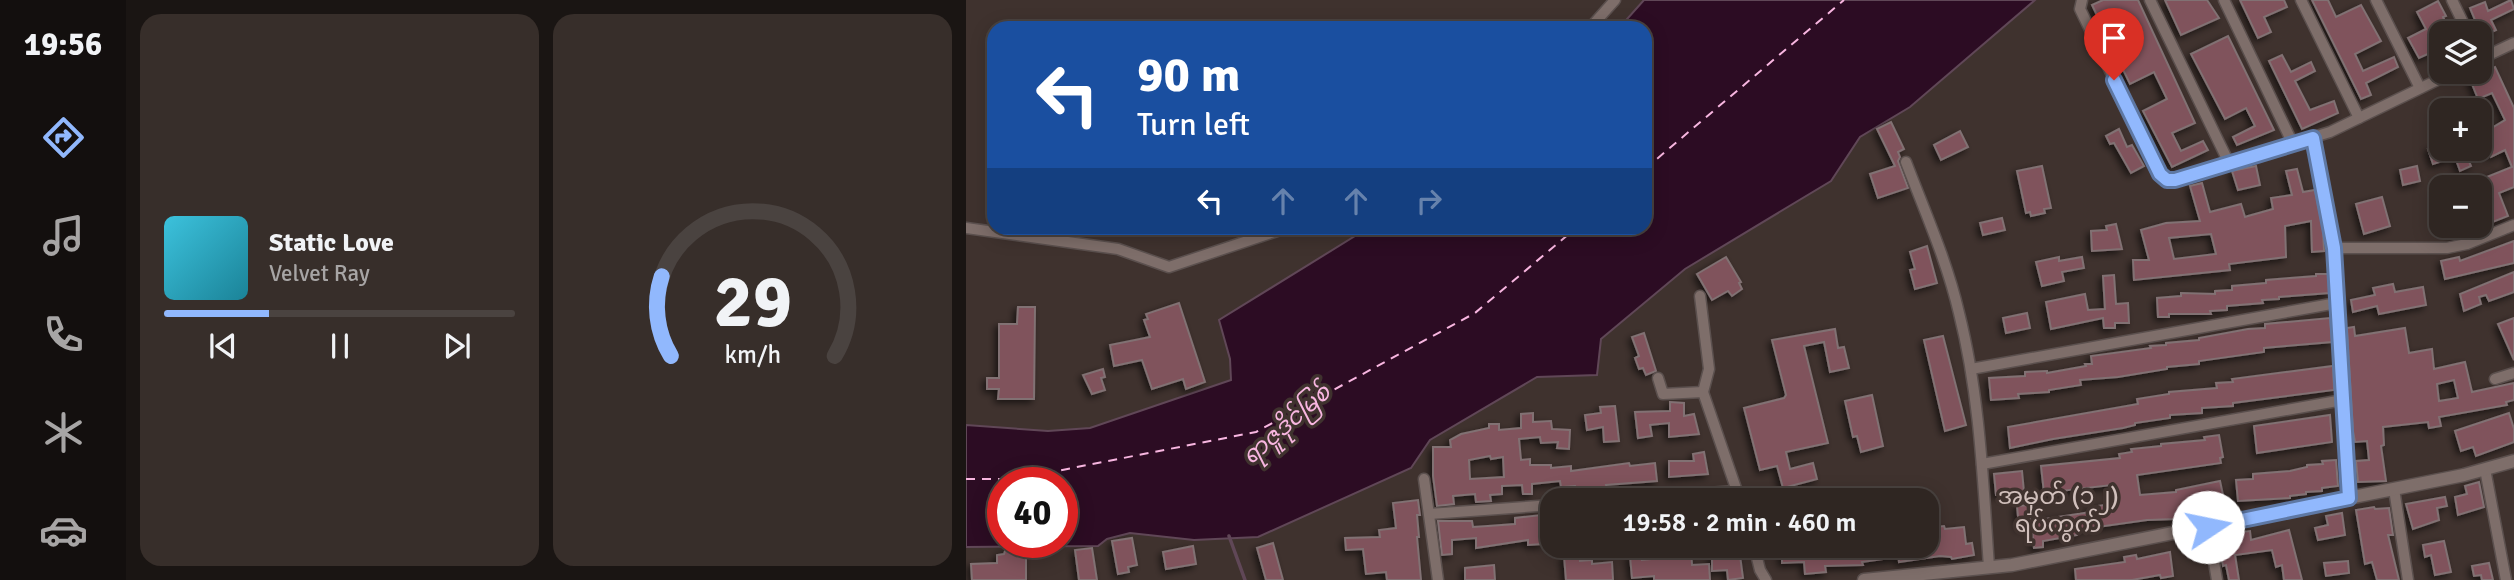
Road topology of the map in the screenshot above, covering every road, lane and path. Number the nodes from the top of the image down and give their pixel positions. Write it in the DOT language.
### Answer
graph roads {
  1 [pos="1615,0"];
  2 [pos="2082,0"];
  3 [pos="2150,0"];
  4 [pos="2224,0"];
  5 [pos="2301,0"];
  6 [pos="2376,0"];
  7 [pos="2452,0"];
  8 [pos="1596,21"];
  9 [pos="2462,21"];
  10 [pos="2514,43"];
  11 [pos="2492,53"];
  12 [pos="2429,84"];
  13 [pos="2420,88"];
  14 [pos="2359,118"];
  15 [pos="2313,138"];
  16 [pos="2293,144"];
  17 [pos="1906,162"];
  18 [pos="2229,163"];
  19 [pos="2514,225"];
  20 [pos="966,228"];
  21 [pos="987,231"];
  22 [pos="1017,235"];
  23 [pos="1265,235"];
  24 [pos="2334,248"];
  25 [pos="1700,296"];
  26 [pos="2337,303"];
  27 [pos="1971,369"];
  28 [pos="2514,373"];
  29 [pos="1658,378"];
  30 [pos="2495,379"];
  31 [pos="1703,392"];
  32 [pos="2343,400"];
  33 [pos="2514,461"];
  34 [pos="1982,464"];
  35 [pos="2485,469"];
  36 [pos="1424,479"];
  37 [pos="1735,488"];
  38 [pos="2394,489"];
  39 [pos="2349,498"];
  40 [pos="1540,506"];
  41 [pos="1429,514"];
  42 [pos="2208,527"];
  43 [pos="1757,558"];
  44 [pos="1989,567"];
  45 [pos="1438,580"];
  46 [pos="1766,580"];
  47 [pos="1864,580"];
  48 [pos="2217,580"];
  49 [pos="2408,580"];
  50 [pos="2506,580"];
  1 -- 8 [label="street"];
  2 -- 18 [label="street"];
  3 -- 18 [label="street"];
  4 -- 16 [label="street"];
  5 -- 14 [label="street"];
  6 -- 13 [label="street"];
  7 -- 9 [label="street"];
  10 -- 11 [label="street"];
  12 -- 13 [label="street"];
  13 -- 14 [label="street"];
  14 -- 15 [label="street"];
  15 -- 16 [label="street"];
  15 -- 24 [label="street"];
  16 -- 18 [label="street"];
  17 -- 27 [label="street"];
  19 -- 24 [label="street"];
  20 -- 21 [label="street"];
  22 -- 23 [label="street"];
  24 -- 26 [label="street"];
  25 -- 31 [label="street"];
  26 -- 27 [label="street"];
  26 -- 32 [label="street"];
  27 -- 34 [label="street"];
  28 -- 30 [label="street"];
  29 -- 31 [label="street"];
  31 -- 37 [label="street"];
  32 -- 34 [label="street"];
  32 -- 39 [label="street"];
  33 -- 35 [label="street"];
  34 -- 44 [label="street"];
  35 -- 38 [label="street"];
  35 -- 50 [label="street"];
  36 -- 41 [label="street"];
  38 -- 39 [label="street"];
  38 -- 49 [label="street"];
  39 -- 42 [label="street"];
  40 -- 41 [label="street"];
  41 -- 45 [label="street"];
  42 -- 44 [label="street"];
  42 -- 48 [label="street"];
  43 -- 46 [label="street"];
  44 -- 47 [label="street"];
}
